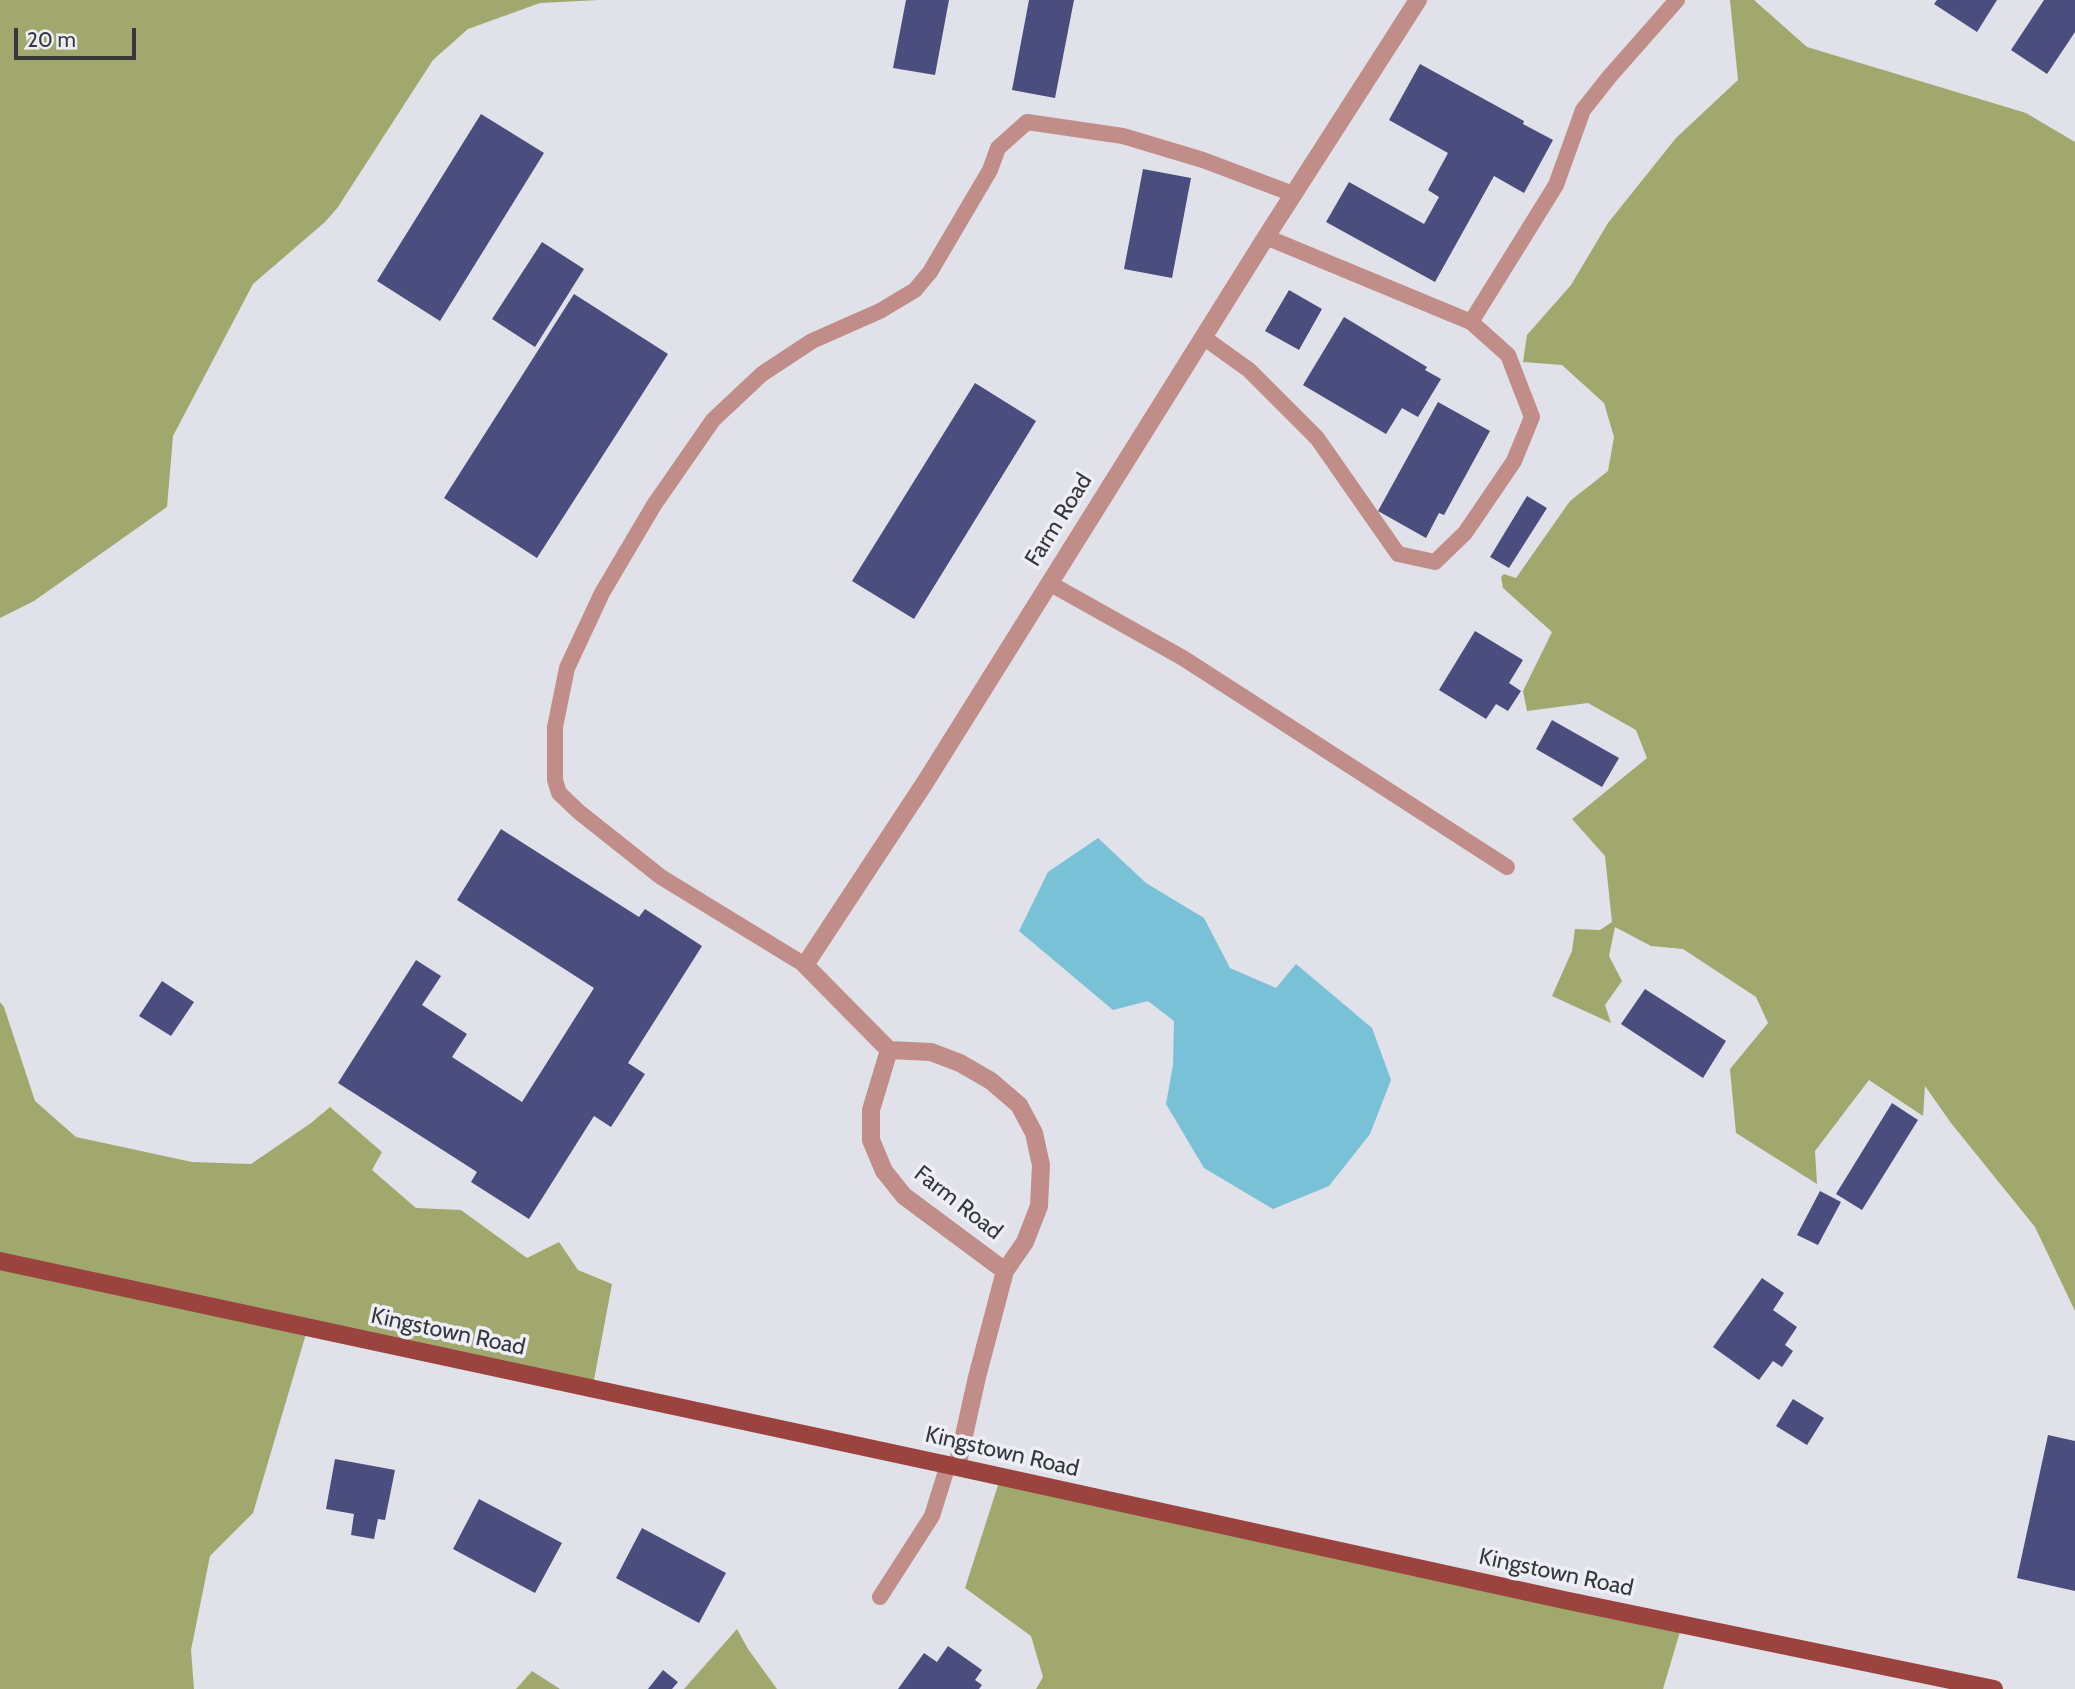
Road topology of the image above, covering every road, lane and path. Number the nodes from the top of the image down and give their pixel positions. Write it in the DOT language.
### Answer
graph roads {
  1 [pos="1418,0"];
  2 [pos="1676,0"];
  3 [pos="1293,194"];
  4 [pos="1266,237"];
  5 [pos="1471,322"];
  6 [pos="1203,337"];
  7 [pos="1049,583"];
  8 [pos="1507,867"];
  9 [pos="805,965"];
  10 [pos="889,1050"];
  11 [pos="0,1261"];
  12 [pos="1005,1270"];
  13 [pos="953,1466"];
  14 [pos="880,1598"];
  15 [pos="1947,1684"];
  16 [pos="1994,1689"];
  1 -- 3 [label="street, Farm Road"];
  2 -- 5 [label="lane"];
  3 -- 4 [label="street, Farm Road"];
  3 -- 9 [label="lane"];
  4 -- 5 [label="lane"];
  4 -- 6 [label="street, Farm Road"];
  5 -- 6 [label="lane"];
  6 -- 7 [label="street, Farm Road"];
  7 -- 8 [label="lane"];
  7 -- 9 [label="street, Farm Road"];
  9 -- 10 [label="street"];
  10 -- 12 [label="street, Farm Road"];
  10 -- 12 [label="street, Farm Road"];
  11 -- 13 [label="main road, Kingstown Road"];
  12 -- 13 [label="street, Farm Road"];
  13 -- 14 [label="lane"];
  13 -- 15 [label="main road, Kingstown Road"];
  15 -- 16 [label="main road, Kingstown Road"];
}
